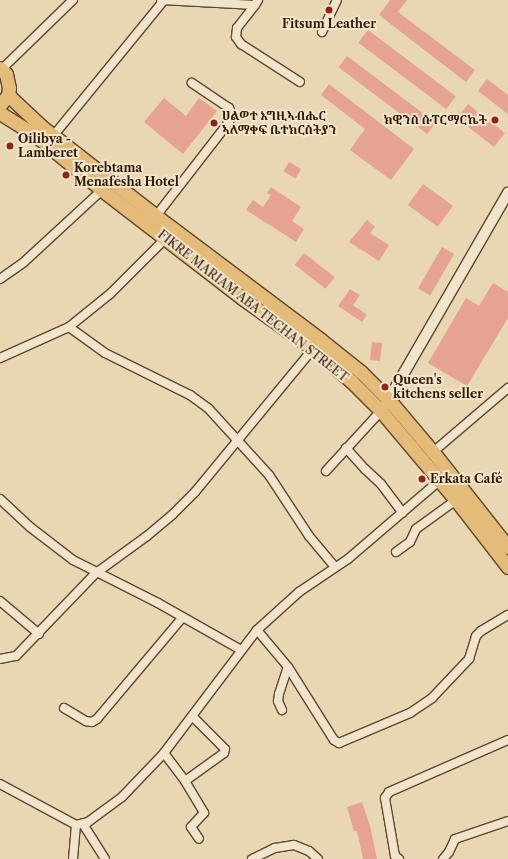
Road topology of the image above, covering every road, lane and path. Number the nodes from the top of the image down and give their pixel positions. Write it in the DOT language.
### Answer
graph roads {
  1 [pos="73,0"];
  2 [pos="163,0"];
  3 [pos="337,0"];
  4 [pos="257,2"];
  5 [pos="322,32"];
  6 [pos="1,68"];
  7 [pos="300,82"];
  8 [pos="192,83"];
  9 [pos="4,100"];
  10 [pos="0,113"];
  11 [pos="54,135"];
  12 [pos="102,190"];
  13 [pos="508,193"];
  14 [pos="156,216"];
  15 [pos="166,238"];
  16 [pos="0,279"];
  17 [pos="69,327"];
  18 [pos="313,349"];
  19 [pos="0,358"];
  20 [pos="508,388"];
  21 [pos="385,406"];
  22 [pos="238,439"];
  23 [pos="346,448"];
  24 [pos="433,452"];
  25 [pos="326,471"];
  26 [pos="439,481"];
  27 [pos="0,499"];
  28 [pos="456,500"];
  29 [pos="403,513"];
  30 [pos="508,547"];
  31 [pos="396,552"];
  32 [pos="508,566"];
  33 [pos="335,567"];
  34 [pos="96,573"];
  35 [pos="0,602"];
  36 [pos="508,615"];
  37 [pos="183,617"];
  38 [pos="257,630"];
  39 [pos="39,634"];
  40 [pos="241,650"];
  41 [pos="0,659"];
  42 [pos="288,667"];
  43 [pos="64,708"];
  44 [pos="282,710"];
  45 [pos="193,717"];
  46 [pos="508,740"];
  47 [pos="164,753"];
  48 [pos="185,781"];
  49 [pos="0,784"];
  50 [pos="508,821"];
  51 [pos="80,825"];
  52 [pos="199,839"];
  53 [pos="449,856"];
  54 [pos="73,859"];
  55 [pos="105,859"];
  56 [pos="252,859"];
  57 [pos="318,859"];
  58 [pos="399,859"];
  59 [pos="443,859"];
  1 -- 6 [label="street"];
  2 -- 4 [label="street"];
  2 -- 11 [label="street"];
  3 -- 5 [label="street"];
  4 -- 7 [label="street"];
  6 -- 9 [label="main road"];
  8 -- 14 [label="street"];
  9 -- 11 [label="main road, FIKRE MARIAM ABA TECHAN STREET"];
  10 -- 12 [label="main road, FIKRE MARIAM ABA TECHAN STREET"];
  11 -- 14 [label="main road, FIKRE MARIAM ABA TECHAN STREET"];
  12 -- 15 [label="main road, FIKRE MARIAM ABA TECHAN STREET"];
  12 -- 16 [label="street"];
  13 -- 21 [label="street"];
  14 -- 21 [label="main road, FIKRE MARIAM ABA TECHAN STREET"];
  15 -- 17 [label="street"];
  15 -- 18 [label="main road, FIKRE MARIAM ABA TECHAN STREET"];
  17 -- 19 [label="street"];
  17 -- 22 [label="street"];
  18 -- 21 [label="main road, FIKRE MARIAM ABA TECHAN STREET"];
  18 -- 22 [label="street"];
  20 -- 24 [label="street"];
  21 -- 23 [label="street"];
  21 -- 24 [label="main road, FIKRE MARIAM ABA TECHAN STREET"];
  21 -- 26 [label="main road, FIKRE MARIAM ABA TECHAN STREET"];
  22 -- 33 [label="street"];
  22 -- 34 [label="street"];
  23 -- 25 [label="street"];
  23 -- 29 [label="street"];
  24 -- 30 [label="main road, FIKRE MARIAM ABA TECHAN STREET"];
  26 -- 28 [label="main road, FIKRE MARIAM ABA TECHAN STREET"];
  26 -- 29 [label="street"];
  27 -- 34 [label="street"];
  28 -- 31 [label="street"];
  28 -- 32 [label="main road, FIKRE MARIAM ABA TECHAN STREET"];
  29 -- 33 [label="street"];
  33 -- 38 [label="street"];
  34 -- 37 [label="street"];
  34 -- 39 [label="street"];
  35 -- 39 [label="street"];
  36 -- 42 [label="street"];
  37 -- 40 [label="street"];
  37 -- 43 [label="street"];
  38 -- 40 [label="street"];
  38 -- 42 [label="street"];
  39 -- 41 [label="street"];
  40 -- 45 [label="street"];
  42 -- 44 [label="street"];
  45 -- 47 [label="street"];
  45 -- 48 [label="street"];
  46 -- 58 [label="street"];
  47 -- 48 [label="street"];
  47 -- 51 [label="street"];
  48 -- 52 [label="street"];
  49 -- 51 [label="street"];
  50 -- 53 [label="street"];
  51 -- 54 [label="street"];
  51 -- 55 [label="street"];
  53 -- 59 [label="street"];
  56 -- 57 [label="street"];
}
